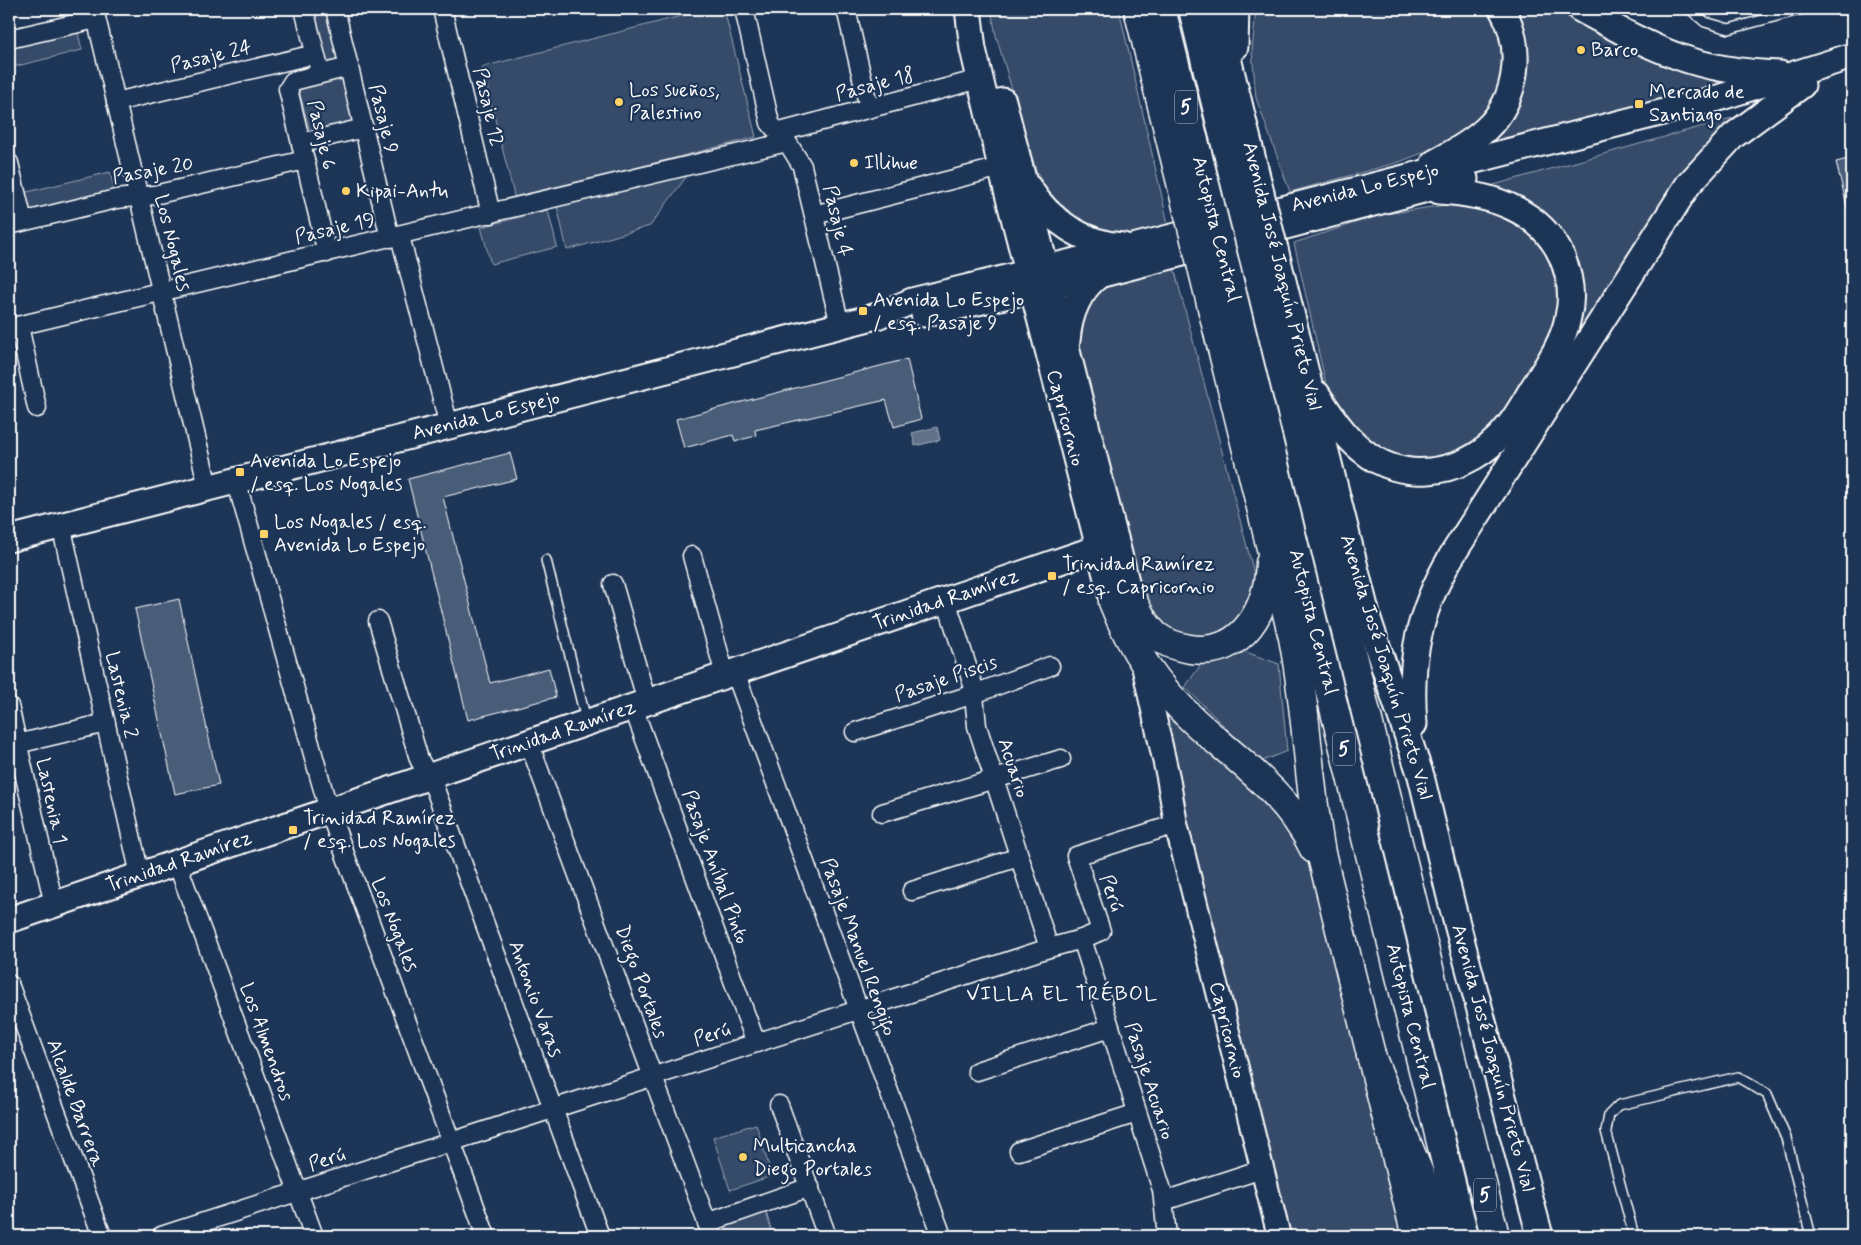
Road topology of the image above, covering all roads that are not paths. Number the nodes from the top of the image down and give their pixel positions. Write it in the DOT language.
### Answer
graph roads {
  1 [pos="304,9"];
  2 [pos="335,9"];
  3 [pos="442,9"];
  4 [pos="744,9"];
  5 [pos="846,9"];
  6 [pos="960,9"];
  7 [pos="968,9"];
  8 [pos="985,9"];
  9 [pos="1138,9"];
  10 [pos="1161,9"];
  11 [pos="1193,9"];
  12 [pos="1216,9"];
  13 [pos="1236,9"];
  14 [pos="1502,9"];
  15 [pos="1580,9"];
  16 [pos="1690,9"];
  17 [pos="1803,9"];
  18 [pos="95,11"];
  19 [pos="9,39"];
  20 [pos="973,49"];
  21 [pos="315,54"];
  22 [pos="1852,56"];
  23 [pos="349,67"];
  24 [pos="1852,71"];
  25 [pos="320,74"];
  26 [pos="980,79"];
  27 [pos="1799,80"];
  28 [pos="1237,94"];
  29 [pos="116,102"];
  30 [pos="869,108"];
  31 [pos="364,128"];
  32 [pos="783,137"];
  33 [pos="303,151"];
  34 [pos="9,163"];
  35 [pos="1012,171"];
  36 [pos="1413,184"];
  37 [pos="139,196"];
  38 [pos="1250,196"];
  39 [pos="1199,208"];
  40 [pos="492,214"];
  41 [pos="814,215"];
  42 [pos="16,223"];
  43 [pos="395,237"];
  44 [pos="1133,247"];
  45 [pos="1264,252"];
  46 [pos="327,253"];
  47 [pos="1213,264"];
  48 [pos="1099,276"];
  49 [pos="1039,279"];
  50 [pos="162,292"];
  51 [pos="840,325"];
  52 [pos="14,327"];
  53 [pos="1066,351"];
  54 [pos="1306,373"];
  55 [pos="37,408"];
  56 [pos="449,426"];
  57 [pos="236,480"];
  58 [pos="208,487"];
  59 [pos="61,525"];
  60 [pos="9,539"];
  61 [pos="1269,542"];
  62 [pos="1107,543"];
  63 [pos="692,556"];
  64 [pos="546,560"];
  65 [pos="613,584"];
  66 [pos="1121,597"];
  67 [pos="946,600"];
  68 [pos="378,621"];
  69 [pos="1142,661"];
  70 [pos="1050,666"];
  71 [pos="730,674"];
  72 [pos="974,694"];
  73 [pos="640,705"];
  74 [pos="9,706"];
  75 [pos="106,723"];
  76 [pos="587,723"];
  77 [pos="854,732"];
  78 [pos="529,742"];
  79 [pos="17,744"];
  80 [pos="1061,759"];
  81 [pos="1421,776"];
  82 [pos="428,777"];
  83 [pos="994,779"];
  84 [pos="329,811"];
  85 [pos="882,812"];
  86 [pos="1176,824"];
  87 [pos="1019,857"];
  88 [pos="177,863"];
  89 [pos="140,875"];
  90 [pos="1327,880"];
  91 [pos="912,891"];
  92 [pos="54,905"];
  93 [pos="9,920"];
  94 [pos="1082,939"];
  95 [pos="1049,948"];
  96 [pos="9,984"];
  97 [pos="859,1009"];
  98 [pos="1110,1028"];
  99 [pos="756,1043"];
  100 [pos="1371,1056"];
  101 [pos="977,1071"];
  102 [pos="653,1076"];
  103 [pos="780,1105"];
  104 [pos="553,1109"];
  105 [pos="1137,1113"];
  106 [pos="452,1142"];
  107 [pos="1019,1151"];
  108 [pos="1475,1154"];
  109 [pos="1262,1169"];
  110 [pos="810,1187"];
  111 [pos="298,1192"];
  112 [pos="1164,1201"];
  113 [pos="710,1230"];
  114 [pos="102,1236"];
  115 [pos="161,1236"];
  116 [pos="314,1236"];
  117 [pos="486,1236"];
  118 [pos="600,1236"];
  119 [pos="827,1236"];
  120 [pos="942,1236"];
  121 [pos="1166,1236"];
  122 [pos="1279,1236"];
  123 [pos="1416,1236"];
  124 [pos="1445,1236"];
  125 [pos="1464,1236"];
  126 [pos="1495,1236"];
  127 [pos="1509,1236"];
  128 [pos="1540,1236"];
  129 [pos="1634,1236"];
  130 [pos="1811,1236"];
  1 -- 21 [label="street"];
  2 -- 23 [label="street, Pasaje 9"];
  3 -- 40 [label="street, Pasaje 12"];
  4 -- 32 [label="street, Pasaje 4"];
  5 -- 30 [label="street"];
  6 -- 20 [label="main road"];
  7 -- 20 [label="main road, Capricornio"];
  8 -- 35 [label="main road, Capricornio"];
  9 -- 39 [label="main road"];
  10 -- 39 [label="main road, Autopista Central / 5"];
  11 -- 38 [label="main road, Autopista Central / 5"];
  12 -- 28 [label="main road, Avenida José Joaquín Prieto Vial"];
  13 -- 28 [label="main road"];
  14 -- 36 [label="main road"];
  15 -- 27 [label="main road"];
  16 -- 17 [label="lane"];
  18 -- 19 [label="street"];
  18 -- 29 [label="street, Los Nogales"];
  20 -- 26 [label="main road, Capricornio"];
  21 -- 25 [label="street"];
  21 -- 29 [label="street, Pasaje 24"];
  22 -- 27 [label="main road, Avenida Lo Espejo"];
  23 -- 25 [label="street"];
  23 -- 31 [label="street, Pasaje 9"];
  24 -- 27 [label="main road, Avenida Lo Espejo"];
  25 -- 33 [label="street, Pasaje 6"];
  26 -- 30 [label="street, Pasaje 18"];
  26 -- 35 [label="main road, Capricornio"];
  27 -- 36 [label="main road, Avenida Lo Espejo"];
  27 -- 81 [label="main road"];
  28 -- 38 [label="main road, Avenida José Joaquín Prieto Vial"];
  29 -- 37 [label="street, Los Nogales"];
  30 -- 32 [label="street, Pasaje 18"];
  31 -- 33 [label="street, Pasaje 20"];
  31 -- 43 [label="street, Pasaje 9"];
  32 -- 40 [label="street, Pasaje 19"];
  32 -- 41 [label="street, Pasaje 4"];
  33 -- 37 [label="street, Pasaje 20"];
  33 -- 46 [label="street, Pasaje 6"];
  34 -- 42 [label="street"];
  35 -- 41 [label="street"];
  35 -- 44 [label="main road"];
  35 -- 49 [label="main road, Capricornio"];
  36 -- 44 [label="main road, Avenida Lo Espejo"];
  36 -- 48 [label="main road, Avenida Lo Espejo"];
  36 -- 54 [label="main road"];
  37 -- 42 [label="street, Pasaje 20"];
  37 -- 50 [label="street, Los Nogales"];
  38 -- 45 [label="main road, Autopista Central / 5, bridge"];
  39 -- 47 [label="main road, Autopista Central / 5, bridge"];
  40 -- 43 [label="street, Pasaje 19"];
  41 -- 51 [label="street, Pasaje 4"];
  43 -- 46 [label="street, Pasaje 19"];
  43 -- 56 [label="street, Pasaje 9"];
  44 -- 49 [label="main road, Avenida Lo Espejo"];
  45 -- 54 [label="main road, Avenida José Joaquín Prieto Vial"];
  45 -- 108 [label="main road, Autopista Central / 5"];
  46 -- 50 [label="street, Pasaje 19"];
  47 -- 61 [label="main road"];
  47 -- 125 [label="main road, Autopista Central / 5"];
  48 -- 49 [label="main road, Avenida Lo Espejo"];
  48 -- 53 [label="main road"];
  49 -- 51 [label="main road, Avenida Lo Espejo"];
  49 -- 53 [label="main road, Capricornio"];
  49 -- 62 [label="main road, Capricornio"];
  50 -- 52 [label="street, Pasaje 19"];
  50 -- 58 [label="street, Los Nogales"];
  51 -- 56 [label="main road, Avenida Lo Espejo"];
  52 -- 55 [label="street"];
  53 -- 62 [label="main road, Capricornio"];
  54 -- 81 [label="main road, Avenida José Joaquín Prieto Vial"];
  56 -- 57 [label="main road, Avenida Lo Espejo"];
  57 -- 58 [label="main road, Avenida Lo Espejo"];
  57 -- 84 [label="street, Los Nogales"];
  58 -- 59 [label="main road, Avenida Lo Espejo"];
  59 -- 60 [label="main road, Avenida Lo Espejo"];
  59 -- 75 [label="street, Lastenia 2"];
  61 -- 66 [label="main road"];
  61 -- 90 [label="main road"];
  62 -- 66 [label="main road, Capricornio"];
  62 -- 67 [label="main road, Trinidad Ramírez"];
  63 -- 71 [label="street, Pasaje Manuel Rengifo"];
  64 -- 76 [label="lane"];
  65 -- 73 [label="street, Pasaje Aníbal Pinto"];
  66 -- 69 [label="main road"];
  66 -- 86 [label="street, Capricornio"];
  67 -- 71 [label="main road, Trinidad Ramírez"];
  67 -- 72 [label="street, Acuario"];
  68 -- 82 [label="street, Antonio Varas"];
  69 -- 86 [label="street, Capricornio"];
  69 -- 90 [label="main road"];
  70 -- 72 [label="street, Pasaje Piscis"];
  71 -- 73 [label="main road, Trinidad Ramírez"];
  71 -- 97 [label="street, Pasaje Manuel Rengifo"];
  72 -- 77 [label="street, Pasaje Piscis"];
  72 -- 83 [label="street, Acuario"];
  73 -- 76 [label="main road, Trinidad Ramírez"];
  73 -- 99 [label="street, Pasaje Aníbal Pinto"];
  74 -- 79 [label="street, Lastenia 1"];
  75 -- 79 [label="street"];
  75 -- 89 [label="street, Lastenia 2"];
  76 -- 78 [label="main road, Trinidad Ramírez"];
  78 -- 82 [label="main road, Trinidad Ramírez"];
  78 -- 102 [label="street, Diego Portales"];
  79 -- 92 [label="street, Lastenia 1"];
  80 -- 83 [label="street"];
  81 -- 128 [label="main road, Avenida José Joaquín Prieto Vial"];
  82 -- 84 [label="main road, Trinidad Ramírez"];
  82 -- 104 [label="street, Antonio Varas"];
  83 -- 85 [label="street"];
  83 -- 87 [label="street, Acuario"];
  84 -- 88 [label="main road, Trinidad Ramírez"];
  84 -- 106 [label="street, Los Nogales"];
  86 -- 94 [label="street, Perú"];
  86 -- 109 [label="street, Capricornio"];
  87 -- 91 [label="street"];
  87 -- 95 [label="street, Acuario"];
  88 -- 89 [label="main road, Trinidad Ramírez"];
  88 -- 111 [label="street, Los Almendros"];
  89 -- 92 [label="main road, Trinidad Ramírez"];
  90 -- 100 [label="main road"];
  92 -- 93 [label="main road, Trinidad Ramírez"];
  94 -- 95 [label="street, Perú"];
  94 -- 98 [label="street, Pasaje Acuario"];
  95 -- 97 [label="street, Perú"];
  96 -- 114 [label="street, Alcalde Barrera"];
  97 -- 99 [label="street, Perú"];
  97 -- 120 [label="street, Pasaje Manuel Rengifo"];
  98 -- 101 [label="street"];
  98 -- 105 [label="street, Pasaje Acuario"];
  99 -- 102 [label="street, Perú"];
  100 -- 123 [label="main road"];
  100 -- 124 [label="main road"];
  102 -- 104 [label="street, Perú"];
  102 -- 113 [label="street, Diego Portales"];
  103 -- 110 [label="street"];
  104 -- 106 [label="street, Perú"];
  104 -- 118 [label="street, Antonio Varas"];
  105 -- 107 [label="street"];
  105 -- 112 [label="street, Pasaje Acuario"];
  106 -- 111 [label="street, Perú"];
  106 -- 117 [label="street, Los Nogales"];
  108 -- 126 [label="main road, Autopista Central / 5"];
  108 -- 127 [label="main road"];
  109 -- 112 [label="street"];
  109 -- 122 [label="street, Capricornio"];
  110 -- 113 [label="street"];
  110 -- 119 [label="street"];
  111 -- 115 [label="street, Perú"];
  111 -- 116 [label="street, Los Almendros"];
  112 -- 121 [label="street, Pasaje Acuario"];
  129 -- 130 [label="lane"];
}
